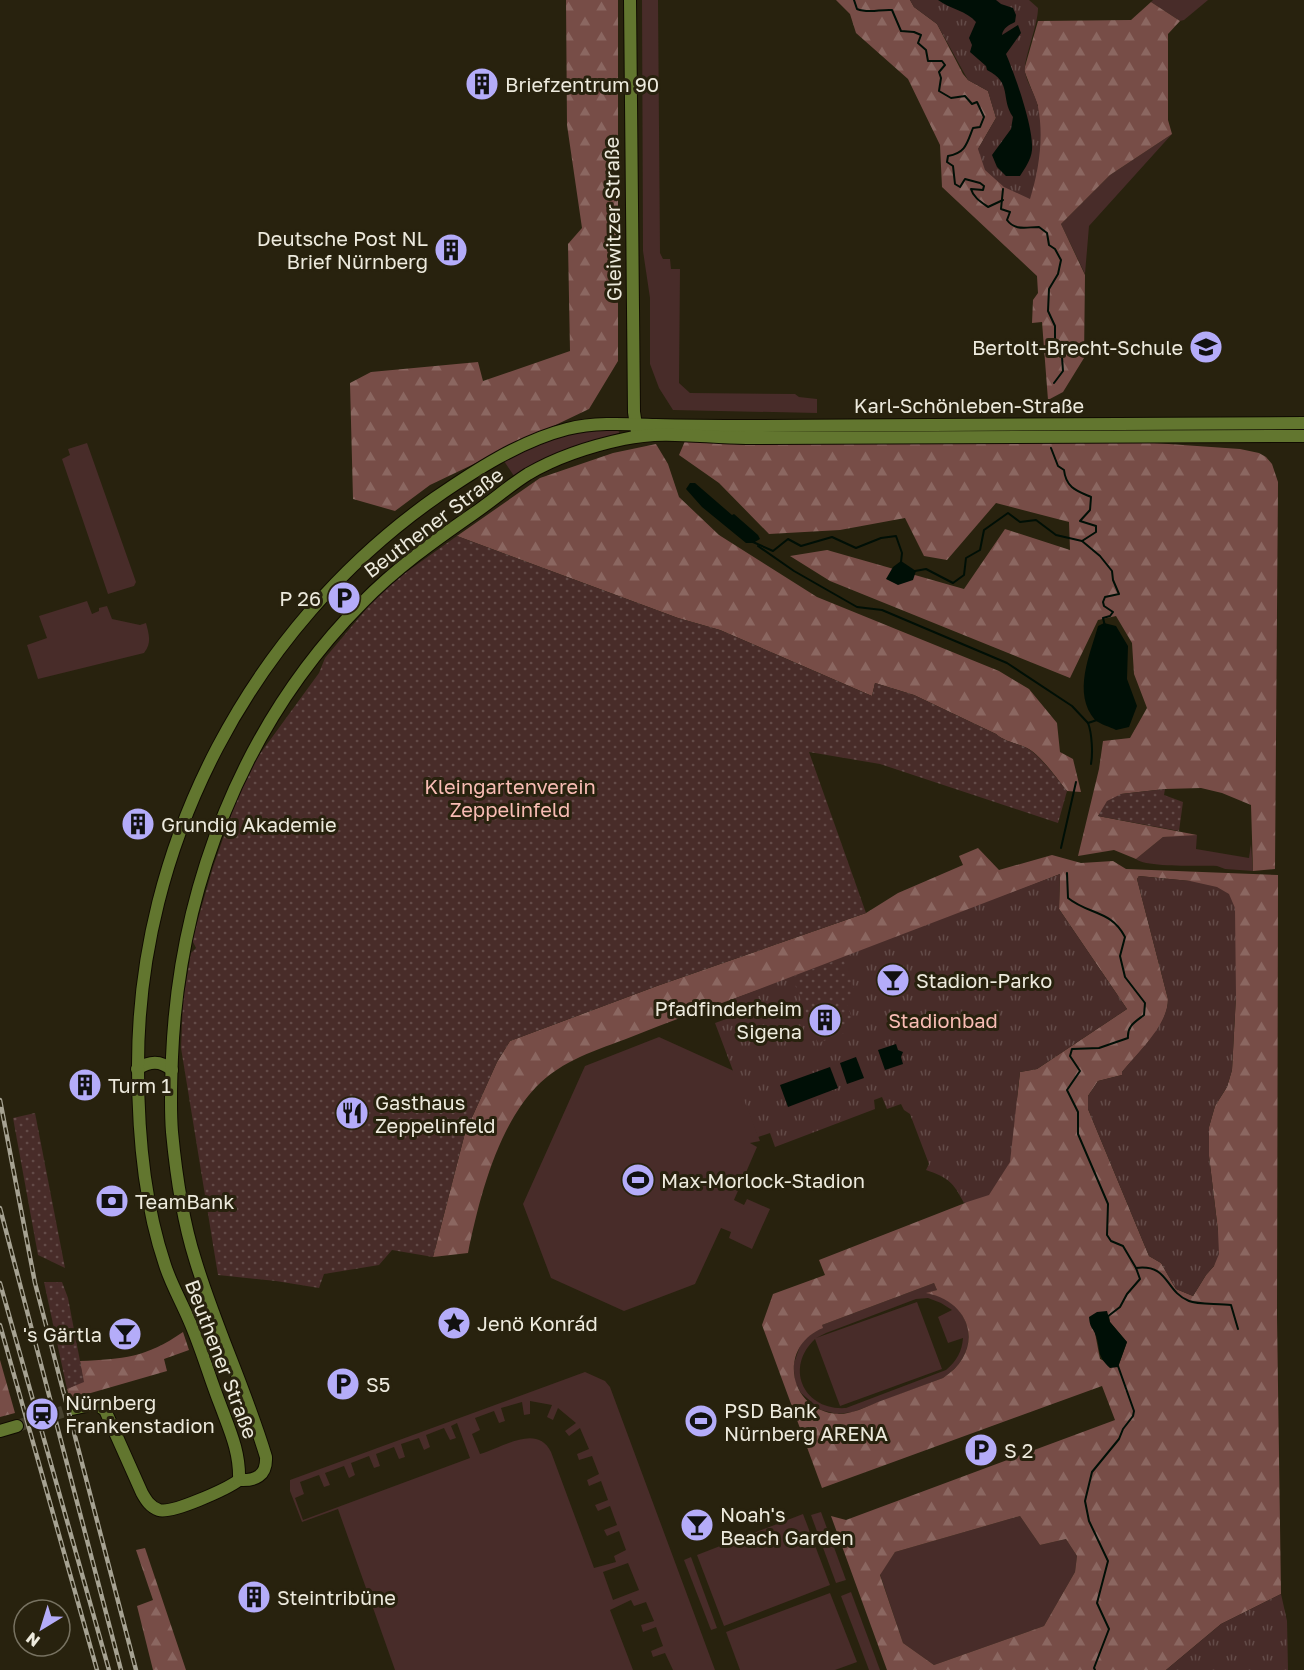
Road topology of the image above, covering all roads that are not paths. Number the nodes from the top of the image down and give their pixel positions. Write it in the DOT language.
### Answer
graph roads {
  1 [pos="630,0"];
  2 [pos="1304,423"];
  3 [pos="1101,424"];
  4 [pos="636,430"];
  5 [pos="1304,436"];
  6 [pos="1094,437"];
  7 [pos="138,1069"];
  8 [pos="172,1070"];
  9 [pos="72,1409"];
  10 [pos="17,1426"];
  11 [pos="0,1431"];
  12 [pos="239,1480"];
  1 -- 4 [label="main road, Gleiwitzer Straße"];
  2 -- 3 [label="main road, Karl-Schönleben-Straße"];
  3 -- 4 [label="main road, Karl-Schönleben-Straße"];
  3 -- 6 [label="main road"];
  4 -- 6 [label="main road, Karl-Schönleben-Straße"];
  4 -- 7 [label="main road, Beuthener Straße"];
  4 -- 8 [label="main road, Beuthener Straße"];
  5 -- 6 [label="main road, Karl-Schönleben-Straße"];
  7 -- 8 [label="main road"];
  7 -- 12 [label="main road, Beuthener Straße"];
  8 -- 12 [label="main road, Beuthener Straße"];
  9 -- 12 [label="main road"];
  10 -- 11 [label="main road"];
}
